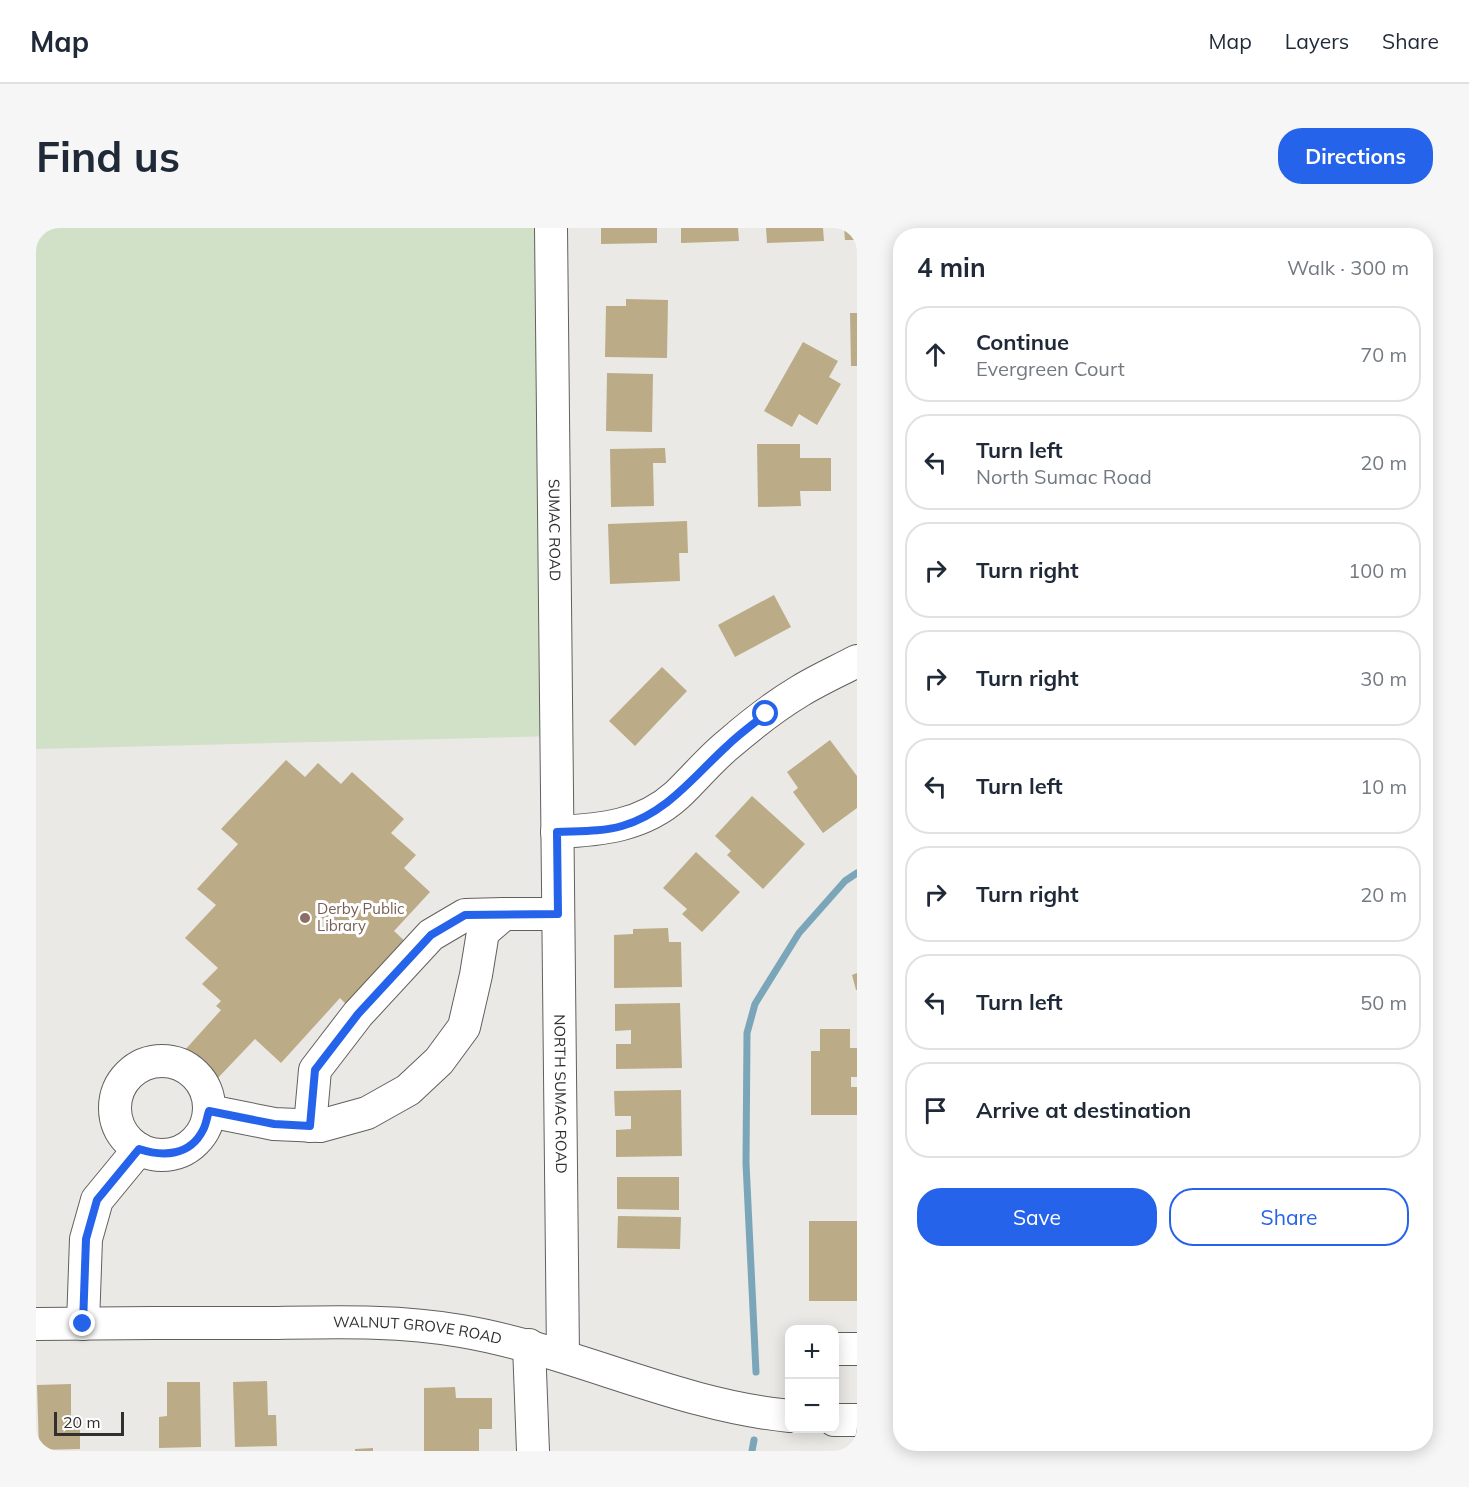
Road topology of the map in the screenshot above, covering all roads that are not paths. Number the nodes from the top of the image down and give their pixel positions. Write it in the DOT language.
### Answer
graph roads {
  1 [pos="551,228"];
  2 [pos="857,661"];
  3 [pos="557,832"];
  4 [pos="504,914"];
  5 [pos="558,914"];
  6 [pos="209,1111"];
  7 [pos="310,1126"];
  8 [pos="139,1149"];
  9 [pos="36,1324"];
  10 [pos="83,1324"];
  11 [pos="529,1345"];
  12 [pos="839,1349"];
  13 [pos="857,1349"];
  14 [pos="563,1356"];
  15 [pos="785,1415"];
  16 [pos="839,1420"];
  17 [pos="857,1420"];
  18 [pos="533,1451"];
  1 -- 3 [label="street, SUMAC ROAD"];
  2 -- 3 [label="street"];
  3 -- 5 [label="street, NORTH SUMAC ROAD"];
  4 -- 5 [label="street"];
  4 -- 7 [label="street"];
  4 -- 7 [label="street"];
  5 -- 14 [label="street, NORTH SUMAC ROAD"];
  6 -- 7 [label="street"];
  6 -- 8 [label="street"];
  6 -- 8 [label="street"];
  8 -- 10 [label="street"];
  9 -- 10 [label="street, WALNUT GROVE ROAD"];
  10 -- 11 [label="street, WALNUT GROVE ROAD"];
  11 -- 14 [label="street, WALNUT GROVE ROAD"];
  11 -- 18 [label="street"];
  12 -- 13 [label="street"];
  14 -- 15 [label="street, WALNUT GROVE ROAD"];
  16 -- 17 [label="street"];
}
